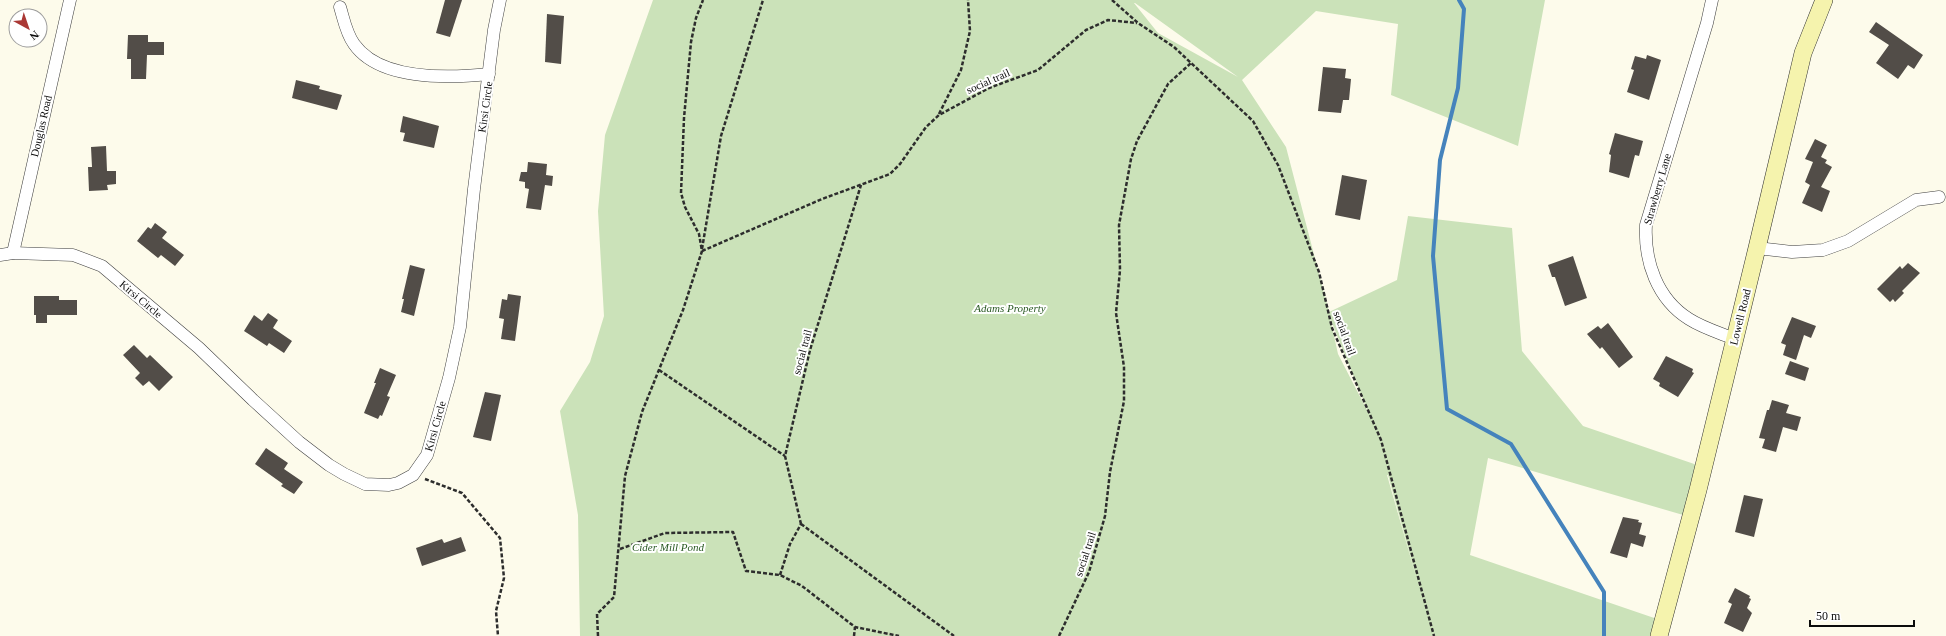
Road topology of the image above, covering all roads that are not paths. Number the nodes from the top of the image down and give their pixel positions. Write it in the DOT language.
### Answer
graph roads {
  1 [pos="70,0"];
  2 [pos="500,0"];
  3 [pos="1712,0"];
  4 [pos="1824,0"];
  5 [pos="340,7"];
  6 [pos="489,74"];
  7 [pos="1939,197"];
  8 [pos="1757,248"];
  9 [pos="13,253"];
  10 [pos="0,256"];
  11 [pos="1735,339"];
  12 [pos="1659,636"];
  1 -- 9 [label="street, Douglas Road"];
  2 -- 6 [label="street, Kirsi Circle"];
  3 -- 11 [label="street, Strawberry Lane"];
  4 -- 8 [label="street, Lowell Road"];
  5 -- 6 [label="street"];
  6 -- 9 [label="street, Kirsi Circle"];
  7 -- 8 [label="street"];
  8 -- 11 [label="street, Lowell Road"];
  9 -- 10 [label="street, Kirsi Circle"];
  11 -- 12 [label="street, Lowell Road"];
}
